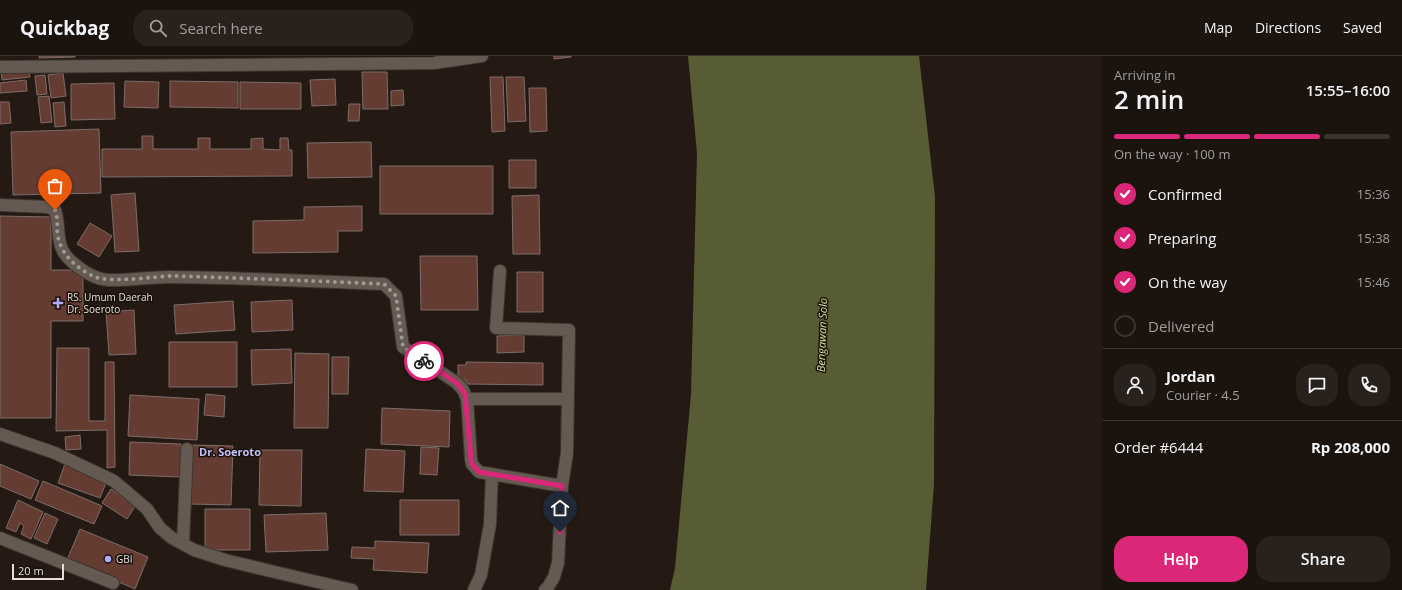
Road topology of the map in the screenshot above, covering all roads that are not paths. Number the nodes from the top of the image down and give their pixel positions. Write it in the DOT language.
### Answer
graph roads {
  1 [pos="482,56"];
  2 [pos="223,60"];
  3 [pos="245,60"];
  4 [pos="434,60"];
  5 [pos="98,61"];
  6 [pos="122,61"];
  7 [pos="0,66"];
  8 [pos="0,205"];
  9 [pos="500,271"];
  10 [pos="467,399"];
  11 [pos="568,399"];
  12 [pos="0,434"];
  13 [pos="187,450"];
  14 [pos="492,474"];
  15 [pos="562,486"];
  16 [pos="0,538"];
  17 [pos="183,544"];
  18 [pos="113,582"];
  19 [pos="352,590"];
  20 [pos="474,590"];
  21 [pos="545,590"];
  1 -- 4 [label="street"];
  2 -- 3 [label="street"];
  2 -- 6 [label="street"];
  3 -- 4 [label="street"];
  5 -- 6 [label="street"];
  5 -- 7 [label="street"];
  8 -- 10 [label="street"];
  9 -- 11 [label="street"];
  10 -- 11 [label="street"];
  10 -- 14 [label="street"];
  11 -- 15 [label="street"];
  12 -- 17 [label="street"];
  13 -- 17 [label="street"];
  14 -- 15 [label="street"];
  14 -- 20 [label="street"];
  15 -- 21 [label="street"];
  16 -- 18 [label="street"];
  17 -- 19 [label="street"];
}
